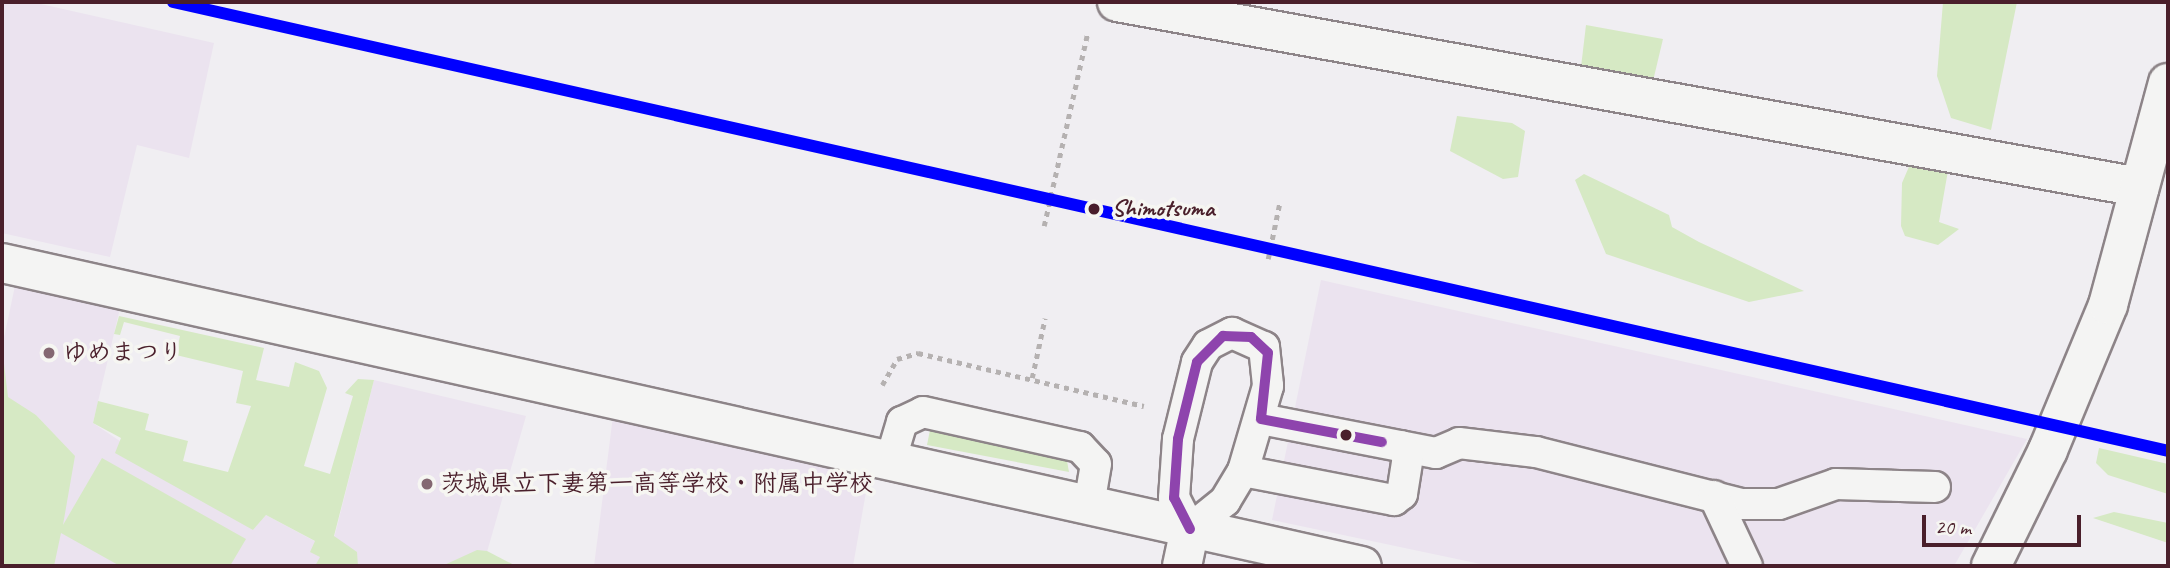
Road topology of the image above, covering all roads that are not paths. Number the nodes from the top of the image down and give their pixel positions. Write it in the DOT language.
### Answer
graph roads {
  1 [pos="1131,3"];
  2 [pos="2168,83"];
  3 [pos="2139,187"];
  4 [pos="2,263"];
  5 [pos="1261,419"];
  6 [pos="1402,446"];
  7 [pos="890,462"];
  8 [pos="1243,471"];
  9 [pos="1935,487"];
  10 [pos="1714,496"];
  11 [pos="1089,505"];
  12 [pos="1191,529"];
  13 [pos="1182,566"];
  14 [pos="1362,566"];
  15 [pos="1747,566"];
  16 [pos="1991,566"];
  1 -- 3 [label="street"];
  2 -- 3 [label="street"];
  3 -- 16 [label="street"];
  4 -- 7 [label="street"];
  5 -- 6 [label="lane"];
  5 -- 8 [label="lane"];
  5 -- 12 [label="lane"];
  6 -- 8 [label="lane"];
  6 -- 10 [label="lane"];
  7 -- 11 [label="street"];
  7 -- 11 [label="lane"];
  8 -- 12 [label="lane"];
  9 -- 10 [label="lane"];
  10 -- 15 [label="lane"];
  11 -- 12 [label="street"];
  12 -- 13 [label="street"];
  12 -- 14 [label="street"];
}
